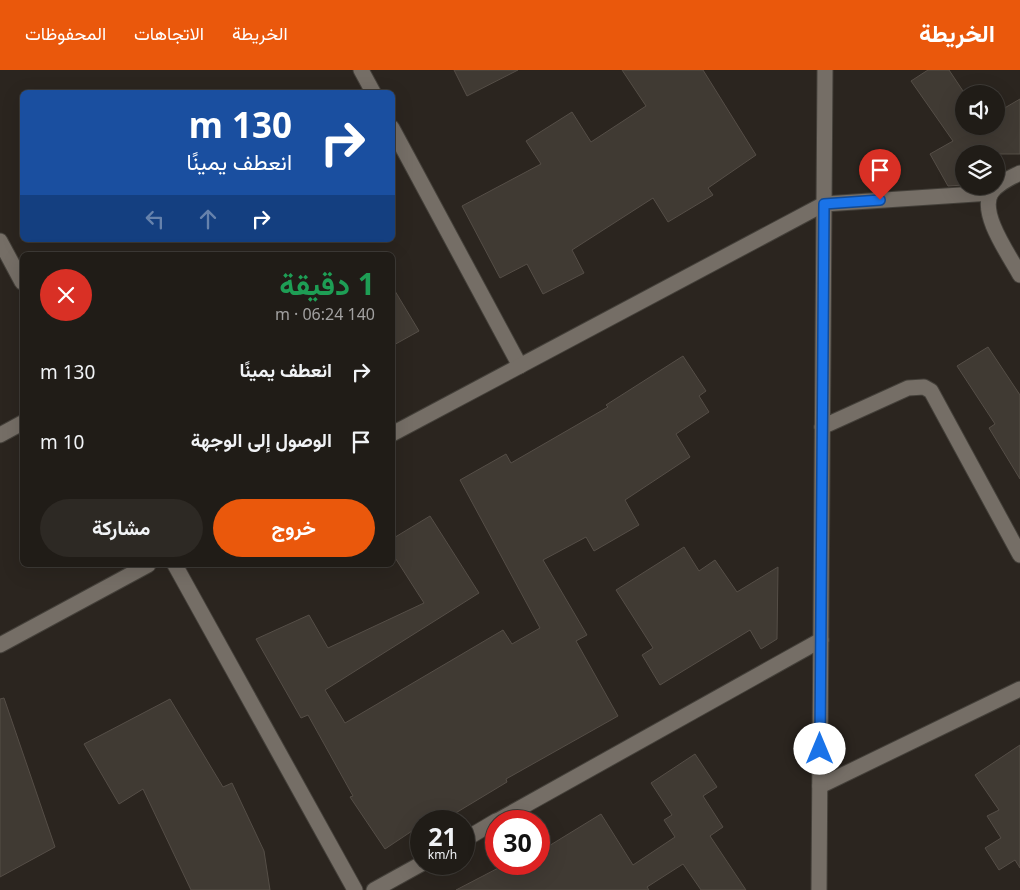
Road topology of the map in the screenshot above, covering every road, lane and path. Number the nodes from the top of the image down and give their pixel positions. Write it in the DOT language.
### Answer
graph roads {
  1 [pos="361,70"];
  2 [pos="825,70"];
  3 [pos="372,90"];
  4 [pos="395,134"];
  5 [pos="1020,173"];
  6 [pos="1005,181"];
  7 [pos="961,195"];
  8 [pos="991,195"];
  9 [pos="824,204"];
  10 [pos="0,241"];
  11 [pos="1020,275"];
  12 [pos="20,278"];
  13 [pos="520,366"];
  14 [pos="20,424"];
  15 [pos="822,426"];
  16 [pos="395,432"];
  17 [pos="0,436"];
  18 [pos="1020,555"];
  19 [pos="144,567"];
  20 [pos="176,567"];
  21 [pos="821,640"];
  22 [pos="0,645"];
  23 [pos="1020,689"];
  24 [pos="820,786"];
  25 [pos="516,810"];
  26 [pos="410,870"];
  27 [pos="355,890"];
  28 [pos="374,890"];
  29 [pos="819,890"];
  1 -- 3 [label="street"];
  2 -- 9 [label="street"];
  4 -- 13 [label="street"];
  5 -- 6 [label="street"];
  7 -- 9 [label="street"];
  8 -- 11 [label="street"];
  9 -- 13 [label="street"];
  9 -- 15 [label="street"];
  10 -- 12 [label="street"];
  13 -- 16 [label="street"];
  14 -- 17 [label="street"];
  15 -- 18 [label="street"];
  15 -- 21 [label="street"];
  19 -- 22 [label="street"];
  20 -- 27 [label="street"];
  21 -- 24 [label="street"];
  21 -- 25 [label="street"];
  23 -- 24 [label="street"];
  24 -- 29 [label="street"];
  26 -- 28 [label="street"];
}
